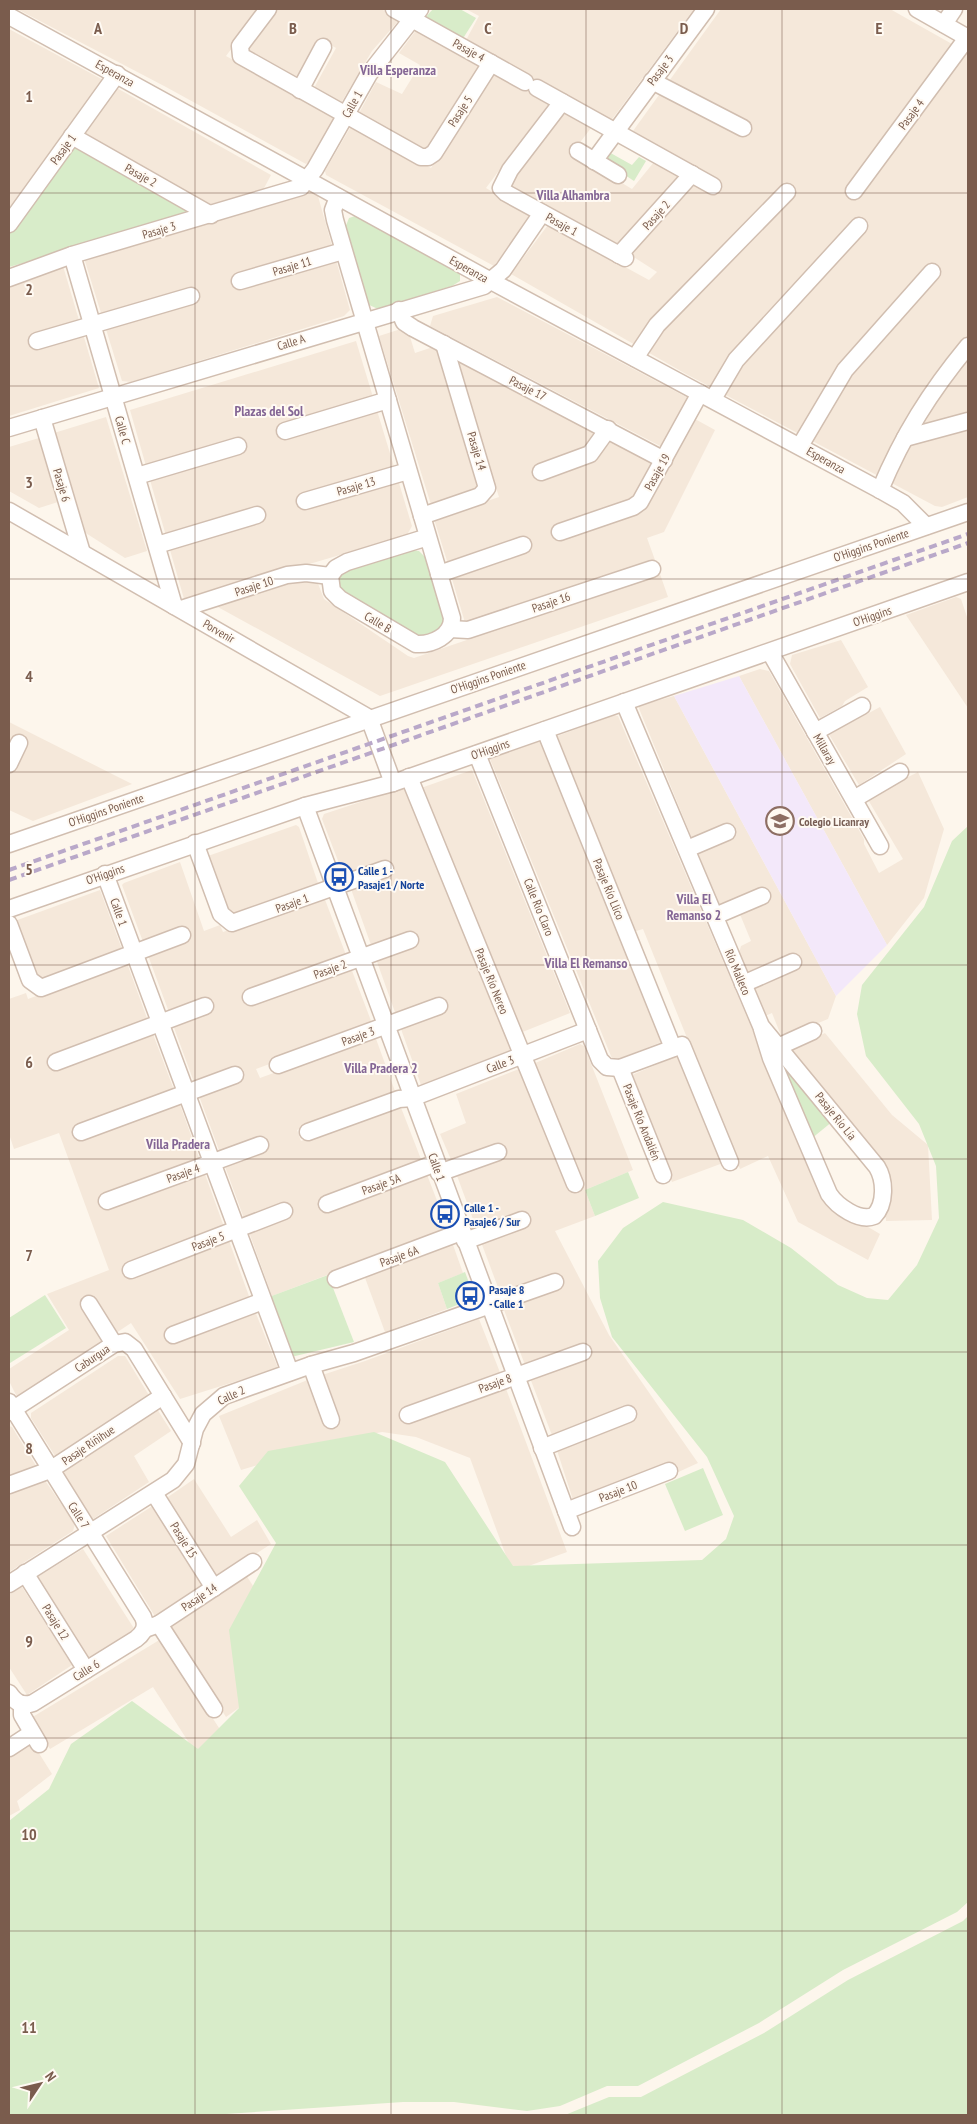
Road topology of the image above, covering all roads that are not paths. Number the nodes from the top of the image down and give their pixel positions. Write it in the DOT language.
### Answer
graph roads {
  1 [pos="268,9"];
  2 [pos="394,9"];
  3 [pos="706,9"];
  4 [pos="917,9"];
  5 [pos="954,9"];
  6 [pos="416,14"];
  7 [pos="9,16"];
  8 [pos="944,24"];
  9 [pos="968,38"];
  10 [pos="323,47"];
  11 [pos="491,63"];
  12 [pos="117,74"];
  13 [pos="652,81"];
  14 [pos="300,90"];
  15 [pos="562,102"];
  16 [pos="345,116"];
  17 [pos="743,128"];
  18 [pos="615,131"];
  19 [pos="72,136"];
  20 [pos="578,151"];
  21 [pos="594,161"];
  22 [pos="692,174"];
  23 [pos="618,175"];
  24 [pos="308,180"];
  25 [pos="714,186"];
  26 [pos="854,191"];
  27 [pos="787,192"];
  28 [pos="338,197"];
  29 [pos="542,213"];
  30 [pos="211,214"];
  31 [pos="9,224"];
  32 [pos="860,226"];
  33 [pos="343,251"];
  34 [pos="72,255"];
  35 [pos="622,257"];
  36 [pos="932,272"];
  37 [pos="9,278"];
  38 [pos="492,281"];
  39 [pos="240,282"];
  40 [pos="191,296"];
  41 [pos="399,310"];
  42 [pos="364,320"];
  43 [pos="92,325"];
  44 [pos="37,341"];
  45 [pos="444,344"];
  46 [pos="968,346"];
  47 [pos="636,358"];
  48 [pos="113,396"];
  49 [pos="706,396"];
  50 [pos="388,400"];
  51 [pos="42,418"];
  52 [pos="968,422"];
  53 [pos="9,428"];
  54 [pos="608,429"];
  55 [pos="286,431"];
  56 [pos="905,438"];
  57 [pos="238,446"];
  58 [pos="800,446"];
  59 [pos="664,460"];
  60 [pos="408,470"];
  61 [pos="541,472"];
  62 [pos="136,476"];
  63 [pos="880,490"];
  64 [pos="304,501"];
  65 [pos="9,511"];
  66 [pos="968,512"];
  67 [pos="257,515"];
  68 [pos="422,516"];
  69 [pos="926,526"];
  70 [pos="560,532"];
  71 [pos="428,537"];
  72 [pos="156,545"];
  73 [pos="523,545"];
  74 [pos="82,553"];
  75 [pos="652,569"];
  76 [pos="439,574"];
  77 [pos="330,576"];
  78 [pos="968,582"];
  79 [pos="177,607"];
  80 [pos="450,629"];
  81 [pos="770,652"];
  82 [pos="624,702"];
  83 [pos="862,706"];
  84 [pos="368,718"];
  85 [pos="545,730"];
  86 [pos="815,732"];
  87 [pos="19,743"];
  88 [pos="477,754"];
  89 [pos="9,764"];
  90 [pos="900,772"];
  91 [pos="409,778"];
  92 [pos="394,783"];
  93 [pos="854,799"];
  94 [pos="305,806"];
  95 [pos="727,832"];
  96 [pos="196,843"];
  97 [pos="9,844"];
  98 [pos="880,846"];
  99 [pos="687,849"];
  100 [pos="385,869"];
  101 [pos="105,874"];
  102 [pos="335,888"];
  103 [pos="762,896"];
  104 [pos="9,909"];
  105 [pos="715,916"];
  106 [pos="9,924"];
  107 [pos="182,935"];
  108 [pos="410,940"];
  109 [pos="134,953"];
  110 [pos="360,958"];
  111 [pos="793,962"];
  112 [pos="743,984"];
  113 [pos="252,997"];
  114 [pos="205,1006"];
  115 [pos="439,1006"];
  116 [pos="160,1023"];
  117 [pos="386,1026"];
  118 [pos="761,1026"];
  119 [pos="588,1030"];
  120 [pos="813,1031"];
  121 [pos="678,1046"];
  122 [pos="780,1046"];
  123 [pos="522,1055"];
  124 [pos="56,1062"];
  125 [pos="278,1065"];
  126 [pos="620,1068"];
  127 [pos="235,1075"];
  128 [pos="186,1093"];
  129 [pos="412,1098"];
  130 [pos="81,1132"];
  131 [pos="308,1132"];
  132 [pos="260,1145"];
  133 [pos="498,1152"];
  134 [pos="212,1162"];
  135 [pos="730,1162"];
  136 [pos="438,1168"];
  137 [pos="663,1175"];
  138 [pos="575,1184"];
  139 [pos="107,1201"];
  140 [pos="327,1204"];
  141 [pos="284,1211"];
  142 [pos="874,1216"];
  143 [pos="522,1220"];
  144 [pos="237,1230"];
  145 [pos="463,1237"];
  146 [pos="131,1270"];
  147 [pos="336,1279"];
  148 [pos="555,1282"];
  149 [pos="263,1301"];
  150 [pos="89,1304"];
  151 [pos="488,1305"];
  152 [pos="173,1335"];
  153 [pos="114,1344"];
  154 [pos="583,1352"];
  155 [pos="311,1365"];
  156 [pos="290,1372"];
  157 [pos="515,1376"];
  158 [pos="163,1396"];
  159 [pos="10,1408"];
  160 [pos="628,1414"];
  161 [pos="408,1415"];
  162 [pos="331,1420"];
  163 [pos="192,1443"];
  164 [pos="542,1448"];
  165 [pos="50,1470"];
  166 [pos="669,1471"];
  167 [pos="9,1484"];
  168 [pos="154,1493"];
  169 [pos="569,1519"];
  170 [pos="90,1533"];
  171 [pos="253,1562"];
  172 [pos="25,1573"];
  173 [pos="9,1584"];
  174 [pos="214,1588"];
  175 [pos="152,1626"];
  176 [pos="86,1670"];
  177 [pos="9,1692"];
  178 [pos="22,1704"];
  179 [pos="214,1709"];
  180 [pos="9,1748"];
  1 -- 14 [label="street"];
  2 -- 6 [label="street"];
  3 -- 13 [label="street, Pasaje 3"];
  4 -- 8 [label="street"];
  5 -- 8 [label="street"];
  6 -- 11 [label="street, Pasaje 4"];
  6 -- 16 [label="street, Calle 1"];
  7 -- 12 [label="street, Esperanza"];
  8 -- 9 [label="street"];
  9 -- 26 [label="street, Pasaje 4"];
  10 -- 14 [label="street"];
  11 -- 15 [label="street, Pasaje 4"];
  11 -- 16 [label="street, Pasaje 5"];
  12 -- 19 [label="street, Pasaje 1"];
  12 -- 24 [label="street, Esperanza"];
  13 -- 17 [label="street"];
  13 -- 18 [label="street, Pasaje 3"];
  14 -- 16 [label="street"];
  15 -- 18 [label="street"];
  15 -- 29 [label="street, Pasaje 1"];
  16 -- 24 [label="street, Calle 1"];
  18 -- 21 [label="street"];
  18 -- 22 [label="street"];
  19 -- 30 [label="street, Pasaje 2"];
  19 -- 31 [label="street, Pasaje 1"];
  20 -- 21 [label="street"];
  21 -- 23 [label="street"];
  22 -- 25 [label="street"];
  22 -- 35 [label="street, Pasaje 2"];
  24 -- 28 [label="street, Esperanza"];
  24 -- 30 [label="street, Pasaje 3"];
  27 -- 47 [label="street"];
  28 -- 33 [label="street"];
  28 -- 38 [label="street, Esperanza"];
  29 -- 35 [label="street, Pasaje 1"];
  29 -- 38 [label="street, Calle A"];
  30 -- 34 [label="street, Pasaje 3"];
  32 -- 49 [label="street, Pasaje 19"];
  33 -- 39 [label="street, Pasaje 11"];
  33 -- 42 [label="street"];
  34 -- 37 [label="street, Pasaje 3"];
  34 -- 43 [label="street, Calle C"];
  36 -- 58 [label="street"];
  38 -- 41 [label="street, Calle A"];
  38 -- 47 [label="street, Esperanza"];
  40 -- 43 [label="street"];
  41 -- 42 [label="street, Calle A"];
  41 -- 45 [label="street, Pasaje 17"];
  42 -- 48 [label="street, Calle A"];
  42 -- 50 [label="street"];
  43 -- 44 [label="street"];
  43 -- 48 [label="street, Calle C"];
  45 -- 54 [label="street, Pasaje 17"];
  45 -- 68 [label="street, Pasaje 14"];
  46 -- 56 [label="street"];
  47 -- 49 [label="street, Esperanza"];
  48 -- 51 [label="street, Calle A"];
  48 -- 62 [label="street, Calle C"];
  49 -- 58 [label="street, Esperanza"];
  49 -- 59 [label="street, Pasaje 19"];
  50 -- 55 [label="street"];
  50 -- 60 [label="street"];
  51 -- 53 [label="street, Calle A"];
  51 -- 74 [label="street, Pasaje 6"];
  52 -- 56 [label="street"];
  54 -- 59 [label="street, Pasaje 17"];
  54 -- 61 [label="street"];
  56 -- 63 [label="street"];
  57 -- 62 [label="street"];
  58 -- 63 [label="street, Esperanza"];
  59 -- 70 [label="street, Pasaje 19"];
  60 -- 64 [label="street, Pasaje 13"];
  60 -- 68 [label="street"];
  62 -- 72 [label="street, Calle C"];
  63 -- 69 [label="street, Esperanza"];
  65 -- 74 [label="street, Porvenir"];
  66 -- 69 [label="street, O'Higgins Poniente"];
  67 -- 72 [label="street"];
  68 -- 71 [label="street"];
  69 -- 84 [label="street, O'Higgins Poniente"];
  71 -- 76 [label="street"];
  71 -- 77 [label="street"];
  72 -- 79 [label="street, Calle C"];
  73 -- 76 [label="street"];
  74 -- 79 [label="street, Porvenir"];
  75 -- 80 [label="street, Pasaje 16"];
  76 -- 80 [label="street"];
  77 -- 79 [label="street, Pasaje 10"];
  77 -- 80 [label="street, Calle B"];
  78 -- 81 [label="street, O'Higgins"];
  79 -- 84 [label="street, Porvenir"];
  81 -- 82 [label="street, O'Higgins"];
  81 -- 86 [label="street, Millaray"];
  82 -- 85 [label="street, O'Higgins"];
  82 -- 99 [label="street, Río Malleco"];
  83 -- 86 [label="street"];
  84 -- 92 [label="street"];
  84 -- 97 [label="street, O'Higgins Poniente"];
  85 -- 88 [label="street, O'Higgins"];
  85 -- 121 [label="street, Pasaje Río Llico"];
  86 -- 93 [label="street, Millaray"];
  87 -- 89 [label="street"];
  88 -- 91 [label="street, O'Higgins"];
  88 -- 119 [label="street, Calle Río Claro"];
  90 -- 93 [label="street"];
  91 -- 92 [label="street, O'Higgins"];
  91 -- 123 [label="street, Pasaje Río Nereo"];
  92 -- 94 [label="street, O'Higgins"];
  93 -- 98 [label="street, Millaray"];
  94 -- 96 [label="street, O'Higgins"];
  94 -- 102 [label="street, Calle 1"];
  95 -- 99 [label="street"];
  96 -- 101 [label="street, O'Higgins"];
  96 -- 102 [label="street, Pasaje 1"];
  99 -- 105 [label="street, Río Malleco"];
  100 -- 102 [label="street, Pasaje 1"];
  101 -- 104 [label="street, O'Higgins"];
  101 -- 109 [label="street, Calle 1"];
  102 -- 110 [label="street, Calle 1"];
  103 -- 105 [label="street"];
  105 -- 112 [label="street, Río Malleco"];
  106 -- 109 [label="street"];
  107 -- 109 [label="street"];
  108 -- 110 [label="street, Pasaje 2"];
  109 -- 116 [label="street, Calle 1"];
  110 -- 113 [label="street, Pasaje 2"];
  110 -- 117 [label="street, Calle 1"];
  111 -- 112 [label="street"];
  112 -- 118 [label="street, Río Malleco"];
  114 -- 116 [label="street"];
  115 -- 117 [label="street, Pasaje 3"];
  116 -- 124 [label="street"];
  116 -- 128 [label="street, Calle 1"];
  117 -- 125 [label="street, Pasaje 3"];
  117 -- 129 [label="street, Calle 1"];
  118 -- 122 [label="street, Pasaje Río Lía"];
  118 -- 142 [label="street, Río Malleco"];
  119 -- 123 [label="street, Calle 3"];
  119 -- 126 [label="street, Calle Río Claro"];
  120 -- 122 [label="street"];
  121 -- 126 [label="street"];
  121 -- 135 [label="street, Pasaje Río Llico"];
  122 -- 142 [label="street, Pasaje Río Lía"];
  123 -- 129 [label="street, Calle 3"];
  123 -- 138 [label="street, Pasaje Río Nereo"];
  126 -- 137 [label="street, Pasaje Río Andalién"];
  127 -- 128 [label="street"];
  128 -- 130 [label="street"];
  128 -- 134 [label="street, Calle 1"];
  129 -- 131 [label="street"];
  129 -- 136 [label="street, Calle 1"];
  132 -- 134 [label="street, Pasaje 4"];
  133 -- 136 [label="street"];
  134 -- 139 [label="street, Pasaje 4"];
  134 -- 144 [label="street, Calle 1"];
  136 -- 140 [label="street, Pasaje 5A"];
  136 -- 145 [label="street, Calle 1"];
  141 -- 144 [label="street, Pasaje 5"];
  143 -- 145 [label="street"];
  144 -- 146 [label="street, Pasaje 5"];
  144 -- 149 [label="street, Calle 1"];
  145 -- 147 [label="street, Pasaje 6A"];
  145 -- 151 [label="street, Calle 1"];
  148 -- 151 [label="street, Calle 2"];
  149 -- 152 [label="street"];
  149 -- 156 [label="street, Calle 1"];
  150 -- 153 [label="street"];
  151 -- 155 [label="street, Calle 2"];
  151 -- 157 [label="street, Calle 1"];
  153 -- 158 [label="street, Caburgua"];
  153 -- 159 [label="street, Caburgua"];
  154 -- 157 [label="street, Pasaje 8"];
  155 -- 156 [label="street, Calle 2"];
  155 -- 162 [label="street"];
  156 -- 163 [label="street, Calle 2"];
  157 -- 161 [label="street, Pasaje 8"];
  157 -- 164 [label="street, Calle 1"];
  158 -- 163 [label="street, Caburgua"];
  158 -- 165 [label="street, Pasaje Riñihue"];
  159 -- 165 [label="street, Calle 7"];
  160 -- 164 [label="street"];
  163 -- 168 [label="street, Calle 2"];
  164 -- 169 [label="street, Calle 1"];
  165 -- 167 [label="street, Pasaje Riñihue"];
  165 -- 170 [label="street, Calle 7"];
  166 -- 169 [label="street, Pasaje 10"];
  168 -- 170 [label="street, Calle 2"];
  168 -- 174 [label="street, Pasaje 15"];
  170 -- 172 [label="street, Calle 2"];
  170 -- 175 [label="street, Calle 7"];
  171 -- 174 [label="street, Pasaje 14"];
  172 -- 173 [label="street, Calle 2"];
  172 -- 176 [label="street, Pasaje 12"];
  174 -- 175 [label="street, Pasaje 14"];
  175 -- 176 [label="street, Calle 6"];
  175 -- 179 [label="street"];
  176 -- 178 [label="street, Calle 6"];
  177 -- 178 [label="street"];
  178 -- 180 [label="street"];
}
